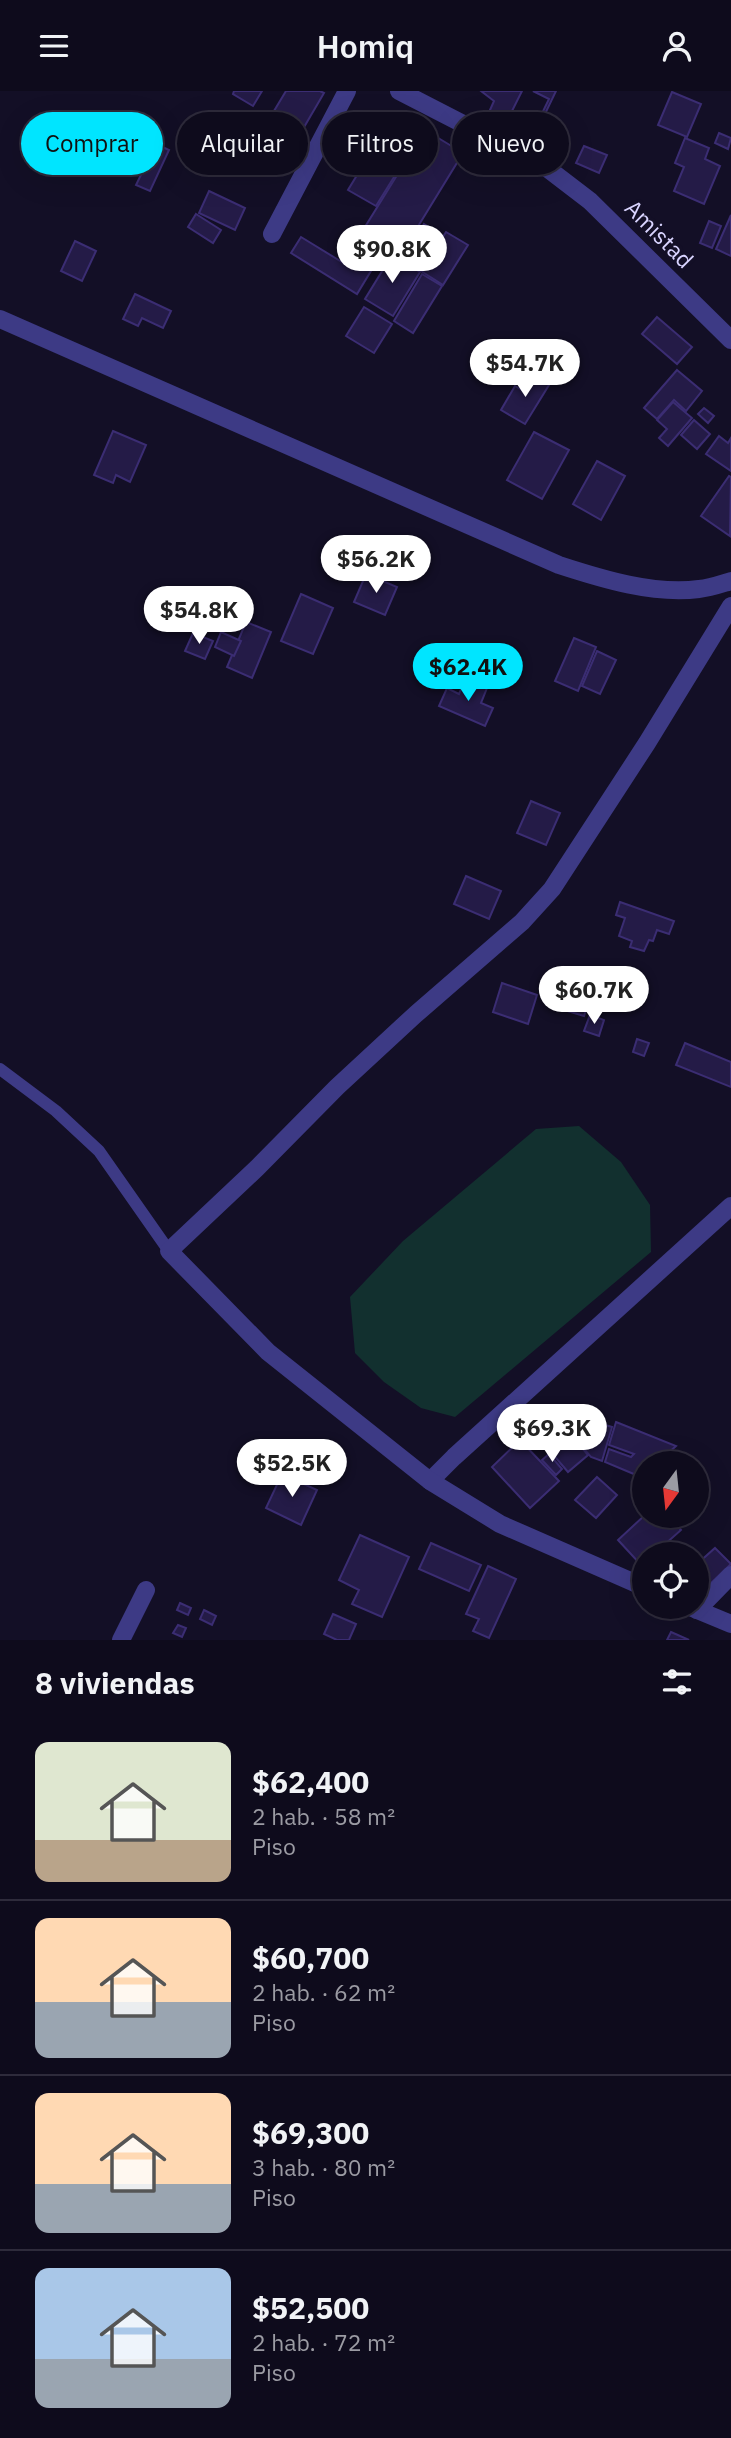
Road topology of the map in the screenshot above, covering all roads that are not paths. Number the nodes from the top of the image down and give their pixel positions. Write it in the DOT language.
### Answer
graph roads {
  1 [pos="347,91"];
  2 [pos="399,91"];
  3 [pos="272,235"];
  4 [pos="0,319"];
  5 [pos="731,339"];
  6 [pos="731,581"];
  7 [pos="731,606"];
  8 [pos="0,1069"];
  9 [pos="731,1206"];
  10 [pos="169,1251"];
  11 [pos="430,1481"];
  12 [pos="731,1575"];
  13 [pos="632,1582"];
  14 [pos="146,1590"];
  15 [pos="709,1594"];
  16 [pos="709,1615"];
  17 [pos="731,1625"];
  18 [pos="121,1640"];
  1 -- 3 [label="street"];
  2 -- 5 [label="street, Amistad"];
  4 -- 6 [label="street"];
  7 -- 10 [label="street"];
  8 -- 10 [label="lane"];
  9 -- 11 [label="street"];
  10 -- 11 [label="street"];
  11 -- 13 [label="street"];
  12 -- 15 [label="street"];
  14 -- 18 [label="street"];
  16 -- 17 [label="street"];
}
